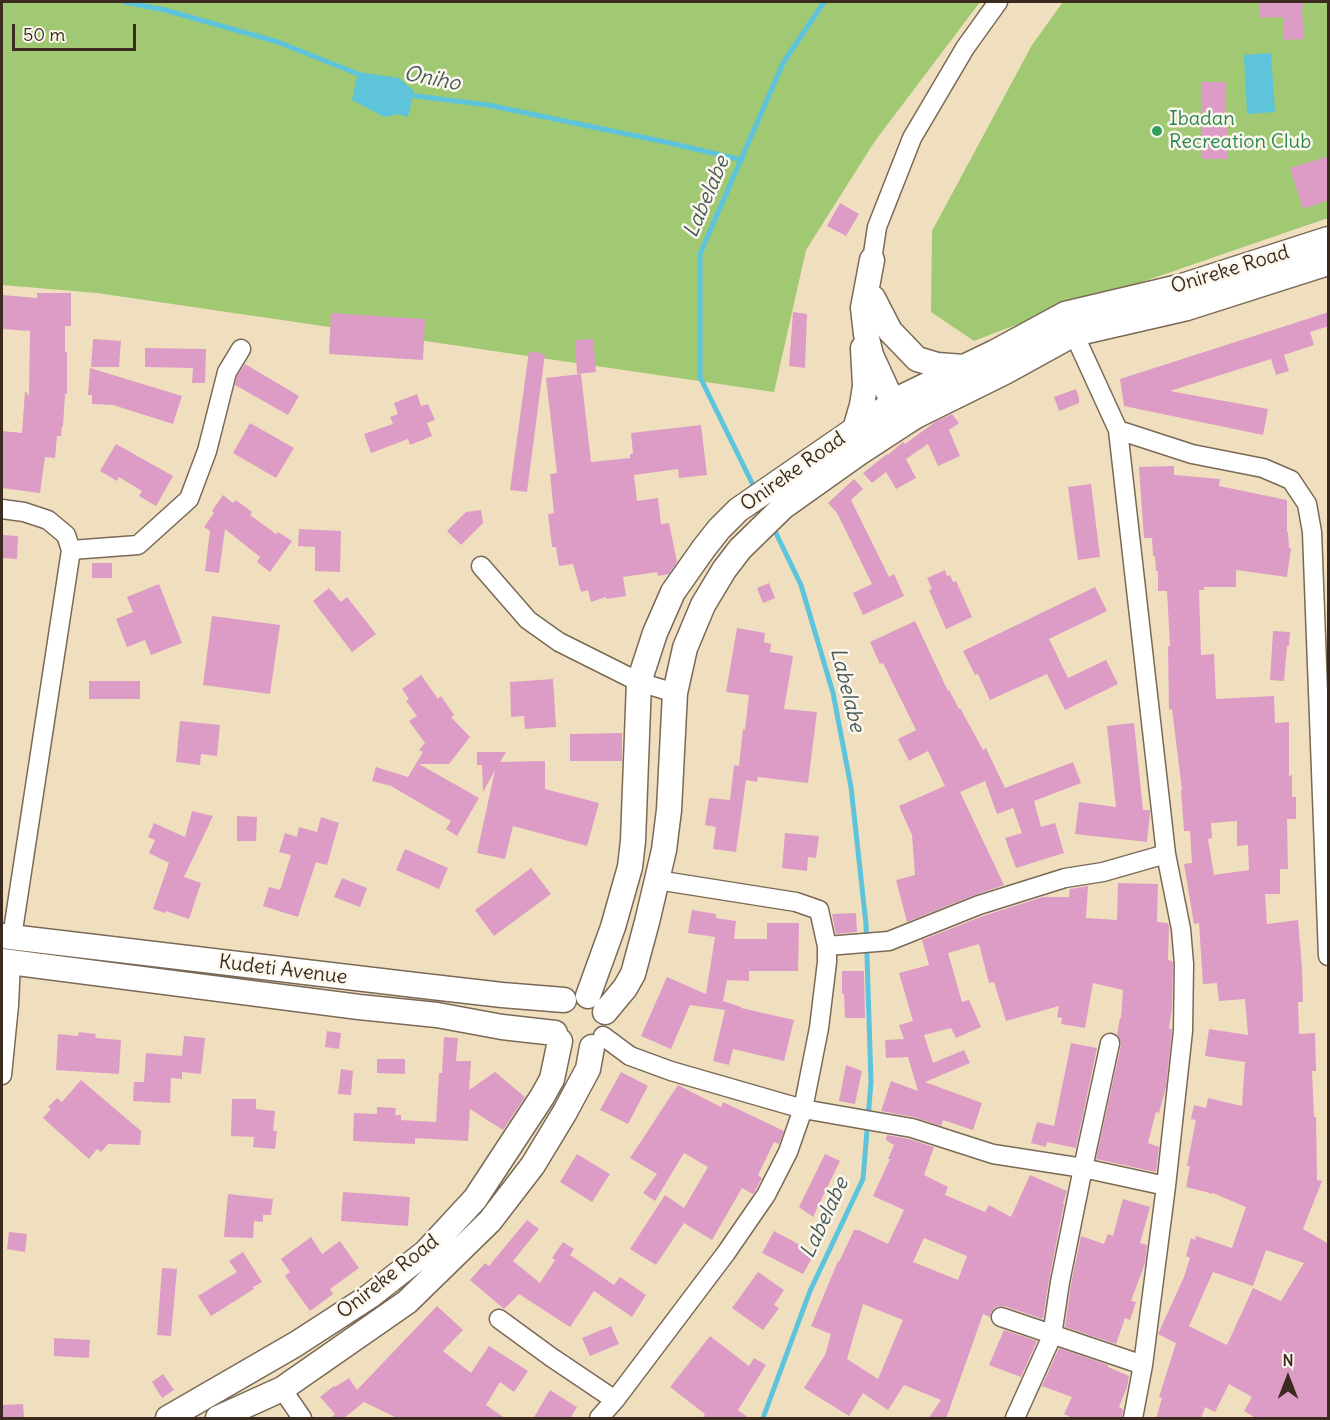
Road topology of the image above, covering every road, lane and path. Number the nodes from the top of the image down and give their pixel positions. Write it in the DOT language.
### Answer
graph roads {
  1 [pos="998,2"];
  2 [pos="1329,239"];
  3 [pos="872,260"];
  4 [pos="1329,263"];
  5 [pos="873,298"];
  6 [pos="1069,324"];
  7 [pos="866,334"];
  8 [pos="241,349"];
  9 [pos="964,367"];
  10 [pos="905,410"];
  11 [pos="855,429"];
  12 [pos="1118,430"];
  13 [pos="2,509"];
  14 [pos="71,550"];
  15 [pos="481,567"];
  16 [pos="639,682"];
  17 [pos="675,693"];
  18 [pos="1166,854"];
  19 [pos="657,880"];
  20 [pos="7,937"];
  21 [pos="827,946"];
  22 [pos="1329,956"];
  23 [pos="6,961"];
  24 [pos="576,998"];
  25 [pos="605,1012"];
  26 [pos="557,1037"];
  27 [pos="598,1041"];
  28 [pos="1110,1043"];
  29 [pos="2,1075"];
  30 [pos="803,1108"];
  31 [pos="1083,1168"];
  32 [pos="1166,1186"];
  33 [pos="1001,1317"];
  34 [pos="499,1319"];
  35 [pos="1052,1336"];
  36 [pos="1143,1365"];
  37 [pos="282,1389"];
  38 [pos="615,1400"];
  39 [pos="168,1419"];
  40 [pos="218,1419"];
  41 [pos="302,1419"];
  42 [pos="599,1419"];
  43 [pos="1015,1419"];
  44 [pos="1133,1419"];
  1 -- 3 [label="street"];
  2 -- 6 [label="main road, Onireke Road"];
  3 -- 5 [label="main road"];
  3 -- 7 [label="main road"];
  4 -- 6 [label="main road, Onireke Road"];
  5 -- 9 [label="main road"];
  5 -- 10 [label="main road"];
  6 -- 9 [label="main road, Onireke Road"];
  6 -- 10 [label="main road, Onireke Road"];
  6 -- 12 [label="street"];
  7 -- 10 [label="main road"];
  7 -- 11 [label="main road"];
  8 -- 14 [label="street"];
  9 -- 10 [label="main road, Onireke Road"];
  10 -- 11 [label="main road, Onireke Road"];
  10 -- 17 [label="main road, Onireke Road"];
  11 -- 16 [label="main road, Onireke Road"];
  12 -- 18 [label="street"];
  12 -- 22 [label="street"];
  13 -- 14 [label="street"];
  14 -- 20 [label="street"];
  15 -- 16 [label="street"];
  16 -- 17 [label="street"];
  16 -- 24 [label="main road, Onireke Road"];
  17 -- 19 [label="main road, Onireke Road"];
  18 -- 21 [label="street"];
  18 -- 32 [label="street"];
  19 -- 21 [label="street"];
  19 -- 25 [label="main road, Onireke Road"];
  20 -- 24 [label="main road, Kudeti Avenue"];
  21 -- 30 [label="street"];
  23 -- 26 [label="main road, Kudeti Avenue"];
  23 -- 29 [label="street"];
  24 -- 25 [label="main road"];
  24 -- 26 [label="main road"];
  25 -- 27 [label="main road"];
  26 -- 27 [label="main road"];
  26 -- 39 [label="main road, Onireke Road"];
  27 -- 30 [label="street"];
  27 -- 37 [label="main road, Onireke Road"];
  28 -- 31 [label="street"];
  30 -- 31 [label="street"];
  30 -- 38 [label="street"];
  31 -- 32 [label="street"];
  31 -- 35 [label="street"];
  32 -- 36 [label="street"];
  33 -- 35 [label="street"];
  34 -- 38 [label="street"];
  35 -- 36 [label="street"];
  35 -- 43 [label="street"];
  36 -- 44 [label="street"];
  37 -- 40 [label="main road, Onireke Road"];
  37 -- 41 [label="street"];
  38 -- 42 [label="street"];
}
